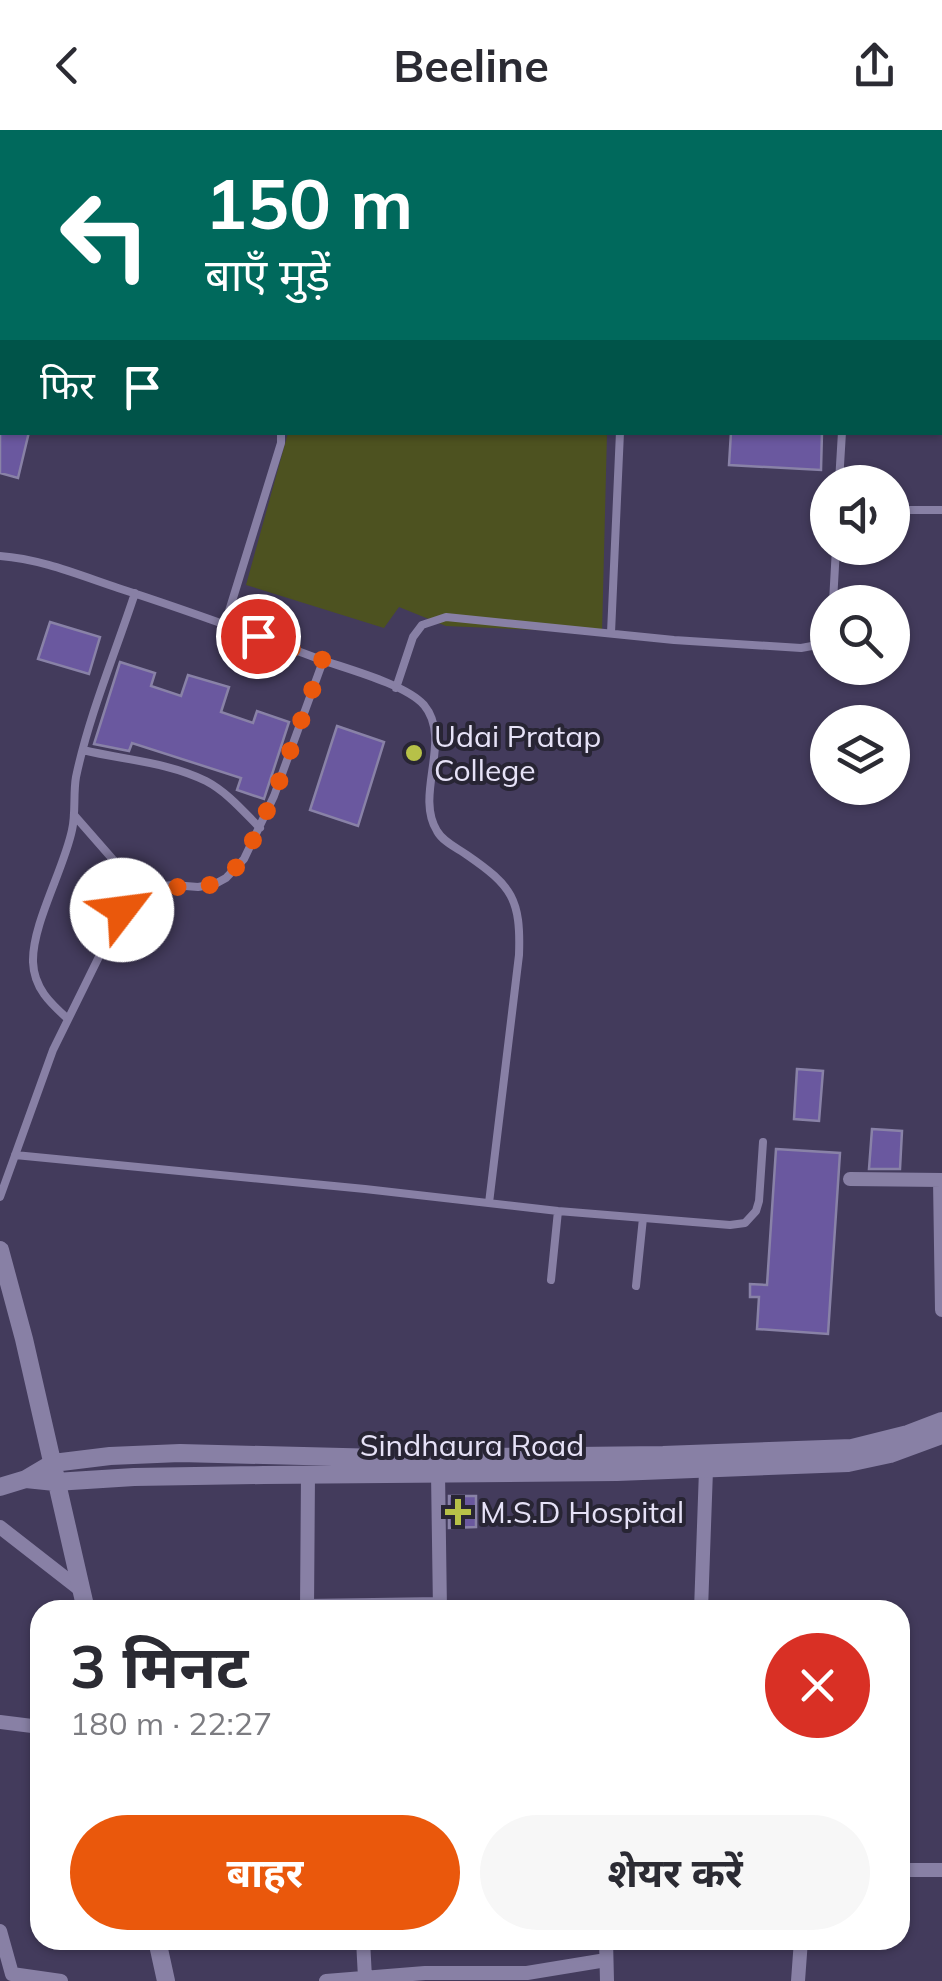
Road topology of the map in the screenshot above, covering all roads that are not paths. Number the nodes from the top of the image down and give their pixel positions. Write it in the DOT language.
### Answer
graph roads {
  1 [pos="281,435"];
  2 [pos="620,435"];
  3 [pos="842,435"];
  4 [pos="841,465"];
  5 [pos="910,510"];
  6 [pos="942,510"];
  7 [pos="0,556"];
  8 [pos="135,594"];
  9 [pos="226,624"];
  10 [pos="610,633"];
  11 [pos="810,646"];
  12 [pos="323,660"];
  13 [pos="396,688"];
  14 [pos="83,750"];
  15 [pos="74,816"];
  16 [pos="260,828"];
  17 [pos="151,887"];
  18 [pos="68,1019"];
  19 [pos="762,1142"];
  20 [pos="15,1155"];
  21 [pos="850,1179"];
  22 [pos="941,1180"];
  23 [pos="0,1196"];
  24 [pos="489,1203"];
  25 [pos="558,1211"];
  26 [pos="643,1218"];
  27 [pos="0,1250"];
  28 [pos="552,1280"];
  29 [pos="636,1286"];
  30 [pos="942,1310"];
  31 [pos="942,1421"];
  32 [pos="942,1435"];
  33 [pos="706,1470"];
  34 [pos="54,1473"];
  35 [pos="438,1473"];
  36 [pos="308,1474"];
  37 [pos="0,1487"];
  38 [pos="0,1527"];
  39 [pos="83,1600"];
  40 [pos="84,1600"];
  41 [pos="307,1600"];
  42 [pos="440,1600"];
  43 [pos="701,1600"];
  44 [pos="0,1722"];
  45 [pos="30,1726"];
  46 [pos="910,1870"];
  47 [pos="942,1870"];
  48 [pos="0,1931"];
  49 [pos="160,1950"];
  50 [pos="364,1950"];
  51 [pos="606,1950"];
  52 [pos="800,1950"];
  53 [pos="606,1960"];
  54 [pos="6,1974"];
  55 [pos="449,1977"];
  56 [pos="366,1978"];
  57 [pos="61,1981"];
  58 [pos="166,1981"];
  59 [pos="326,1981"];
  60 [pos="607,1981"];
  61 [pos="798,1981"];
  1 -- 9 [label="lane"];
  2 -- 10 [label="lane"];
  3 -- 4 [label="lane"];
  5 -- 6 [label="lane"];
  7 -- 8 [label="lane"];
  8 -- 9 [label="lane"];
  8 -- 14 [label="lane"];
  9 -- 12 [label="lane"];
  10 -- 11 [label="lane"];
  10 -- 13 [label="lane"];
  12 -- 13 [label="lane"];
  12 -- 16 [label="lane"];
  13 -- 24 [label="lane"];
  14 -- 15 [label="lane"];
  14 -- 16 [label="lane"];
  15 -- 17 [label="lane"];
  15 -- 18 [label="lane"];
  16 -- 17 [label="lane"];
  17 -- 18 [label="lane"];
  18 -- 20 [label="lane"];
  19 -- 26 [label="lane"];
  20 -- 23 [label="lane"];
  20 -- 24 [label="lane"];
  21 -- 22 [label="street"];
  22 -- 30 [label="street"];
  24 -- 25 [label="lane"];
  25 -- 26 [label="lane"];
  25 -- 28 [label="lane"];
  26 -- 29 [label="lane"];
  27 -- 34 [label="street"];
  31 -- 34 [label="street"];
  32 -- 33 [label="street, Sindhaura Road"];
  33 -- 35 [label="street, Sindhaura Road"];
  33 -- 43 [label="street"];
  34 -- 36 [label="street, Sindhaura Road"];
  34 -- 37 [label="street, Sindhaura Road"];
  34 -- 40 [label="street"];
  35 -- 36 [label="street, Sindhaura Road"];
  35 -- 42 [label="street"];
  36 -- 41 [label="street"];
  38 -- 39 [label="street"];
  44 -- 45 [label="street"];
  46 -- 47 [label="street"];
  48 -- 54 [label="street"];
  49 -- 58 [label="street"];
  50 -- 56 [label="street"];
  51 -- 53 [label="street"];
  52 -- 61 [label="street"];
  53 -- 55 [label="street"];
  53 -- 60 [label="street"];
  54 -- 57 [label="street"];
  55 -- 56 [label="street"];
  56 -- 59 [label="street"];
}
